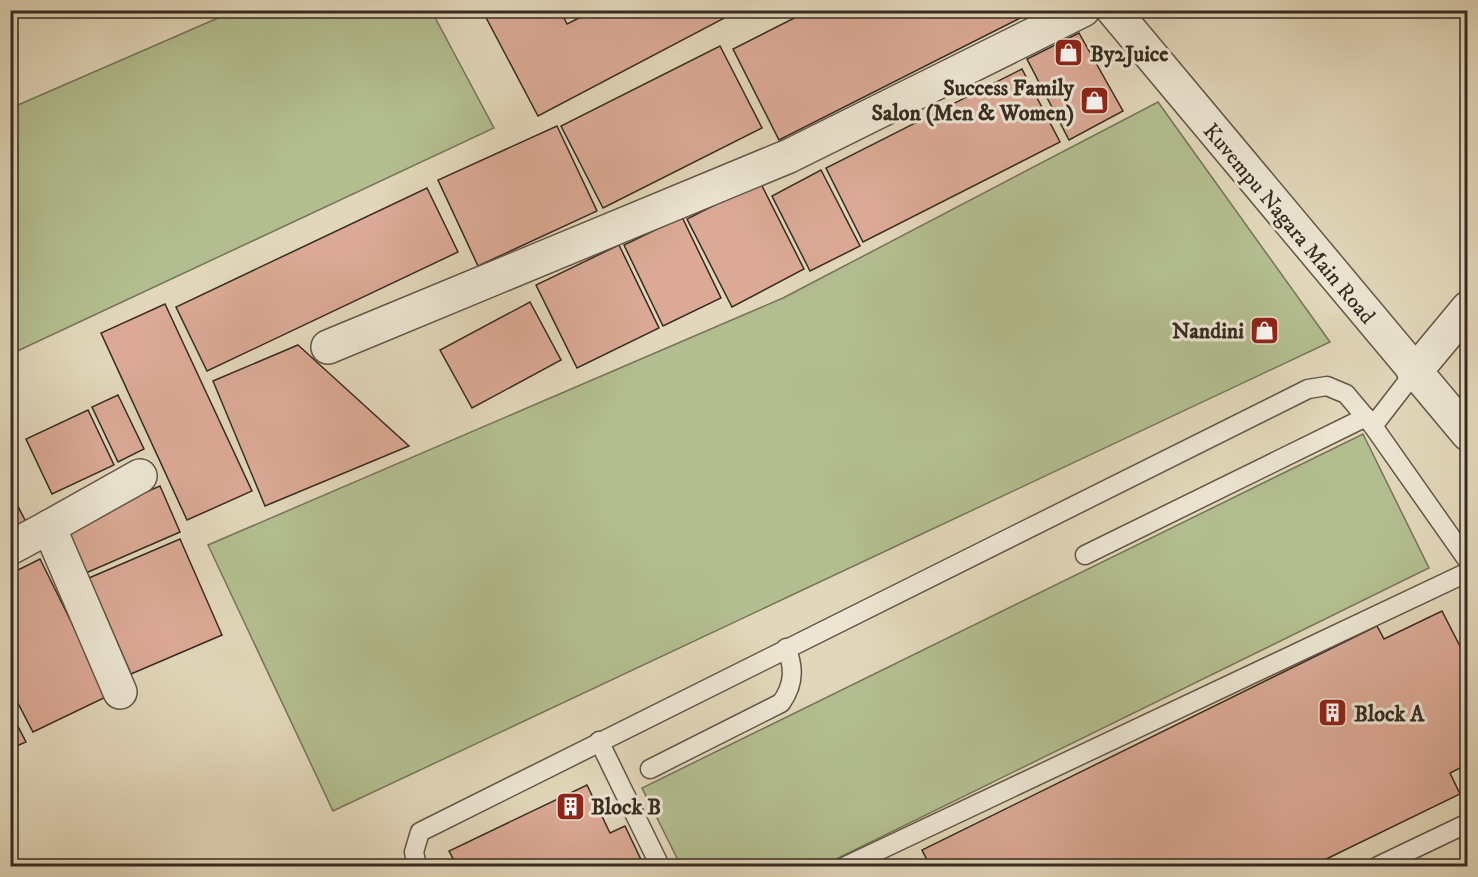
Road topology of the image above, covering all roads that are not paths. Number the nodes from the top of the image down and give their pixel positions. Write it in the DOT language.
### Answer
graph roads {
  1 [pos="1083,10"];
  2 [pos="1113,10"];
  3 [pos="1467,308"];
  4 [pos="328,347"];
  5 [pos="1414,373"];
  6 [pos="1370,421"];
  7 [pos="1467,434"];
  8 [pos="140,476"];
  9 [pos="49,527"];
  10 [pos="10,548"];
  11 [pos="1085,555"];
  12 [pos="1467,561"];
  13 [pos="1467,572"];
  14 [pos="786,648"];
  15 [pos="120,692"];
  16 [pos="599,741"];
  17 [pos="650,769"];
  18 [pos="1467,823"];
  19 [pos="417,867"];
  20 [pos="660,867"];
  21 [pos="846,867"];
  22 [pos="1378,867"];
  1 -- 4 [label="street"];
  2 -- 5 [label="street, Kuvempu Nagara Main Road"];
  3 -- 5 [label="street"];
  5 -- 6 [label="lane"];
  5 -- 7 [label="street, Kuvempu Nagara Main Road"];
  6 -- 11 [label="lane"];
  6 -- 12 [label="lane"];
  6 -- 14 [label="lane"];
  8 -- 9 [label="street"];
  9 -- 10 [label="street"];
  9 -- 15 [label="street"];
  13 -- 21 [label="lane"];
  14 -- 16 [label="lane"];
  14 -- 17 [label="lane"];
  16 -- 19 [label="lane"];
  16 -- 20 [label="lane"];
  18 -- 22 [label="lane"];
}
